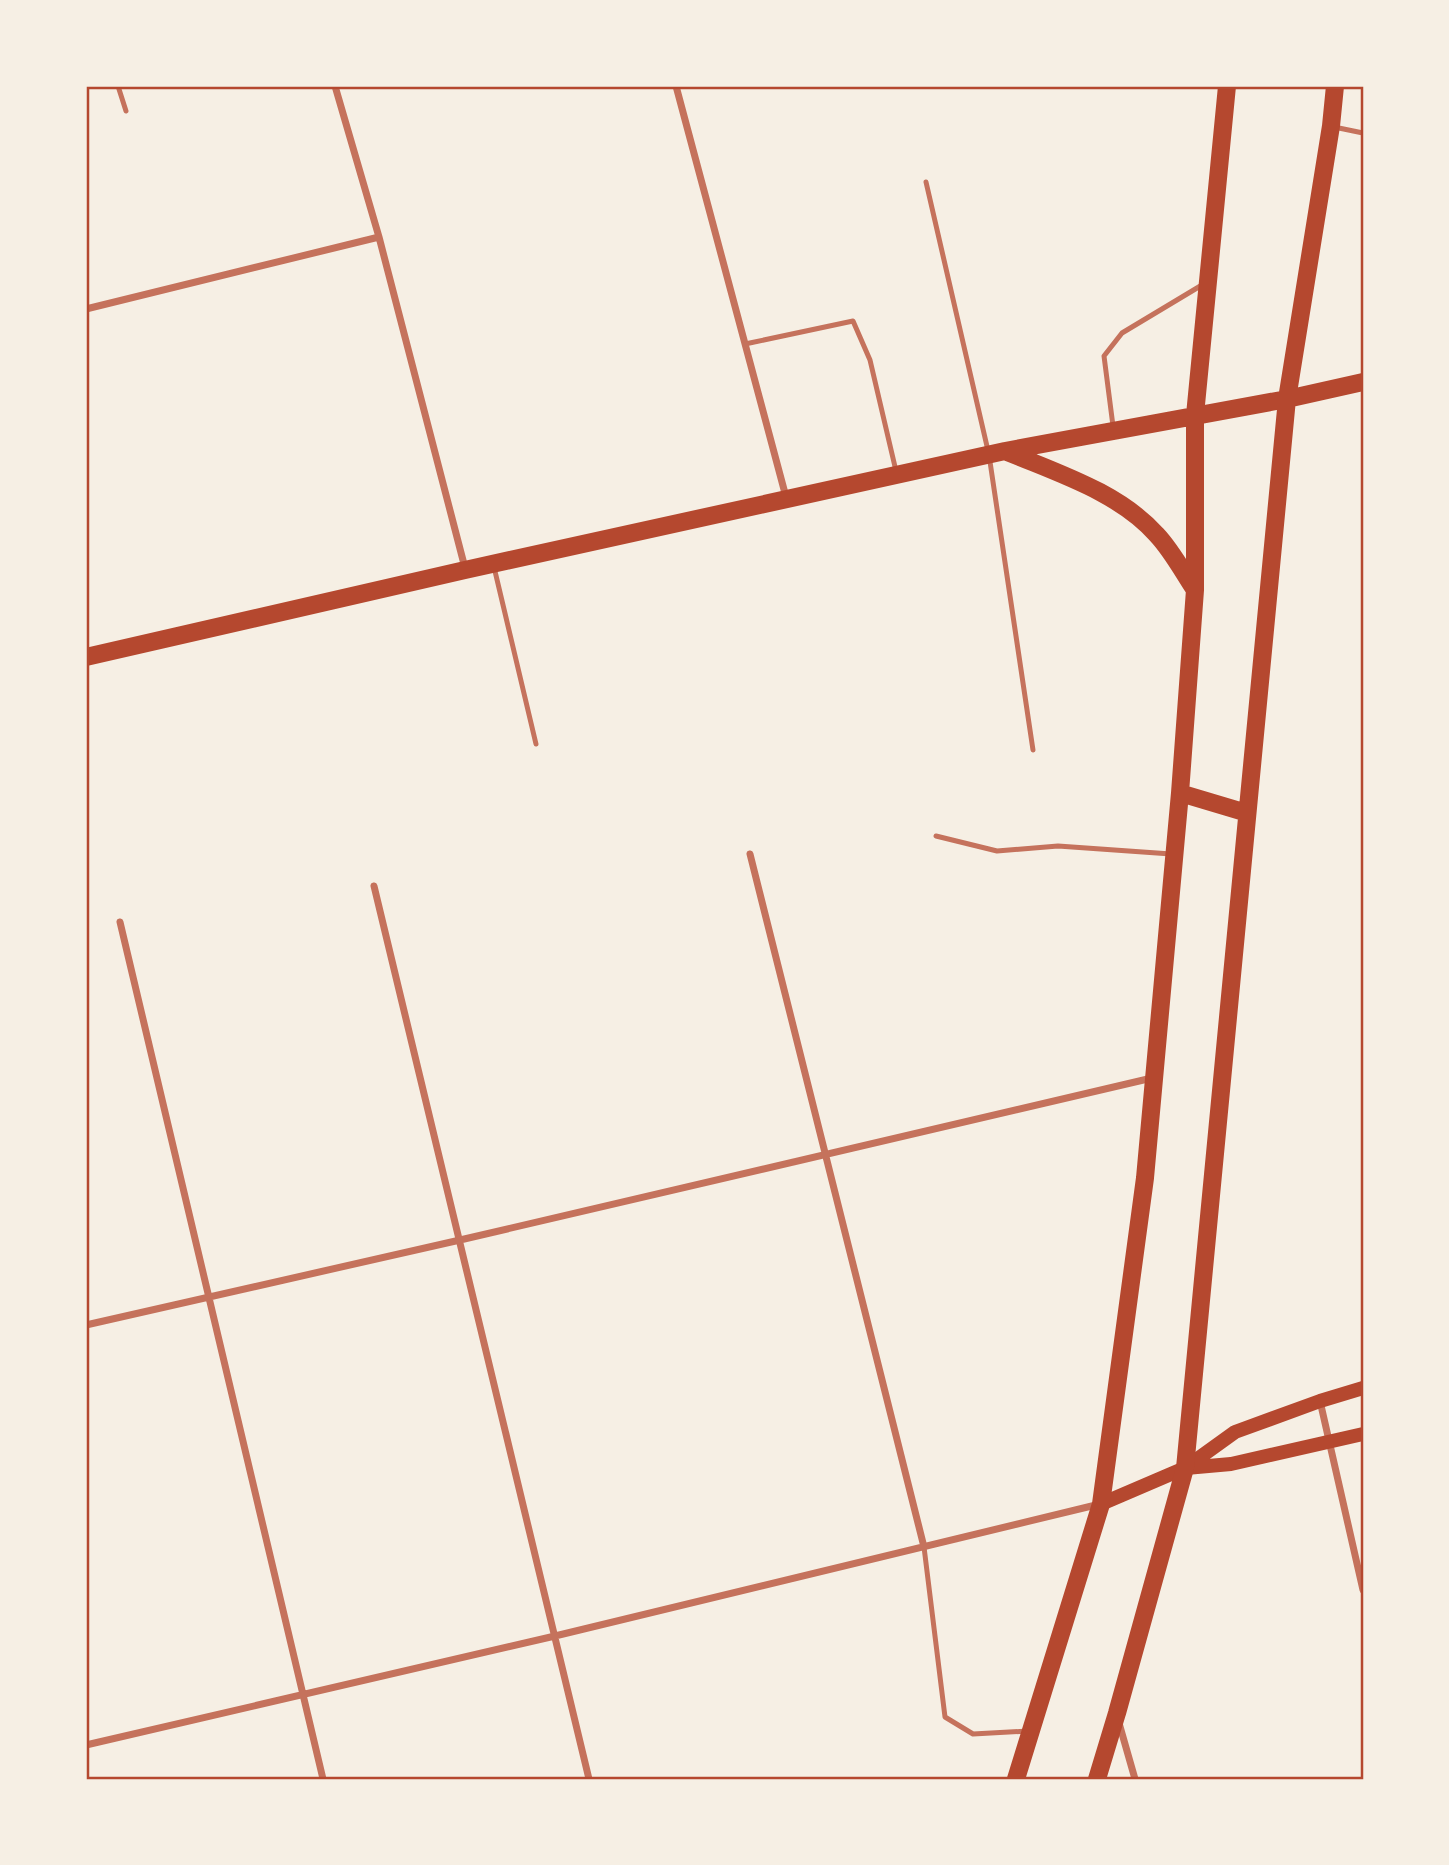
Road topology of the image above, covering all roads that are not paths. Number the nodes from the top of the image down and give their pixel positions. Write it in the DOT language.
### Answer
graph roads {
  1 [pos="118,86"];
  2 [pos="335,86"];
  3 [pos="676,86"];
  4 [pos="1227,86"];
  5 [pos="1335,86"];
  6 [pos="126,111"];
  7 [pos="1331,126"];
  8 [pos="1363,133"];
  9 [pos="926,182"];
  10 [pos="379,237"];
  11 [pos="1208,282"];
  12 [pos="86,309"];
  13 [pos="745,344"];
  14 [pos="1363,382"];
  15 [pos="1287,399"];
  16 [pos="1195,415"];
  17 [pos="1113,430"];
  18 [pos="997,453"];
  19 [pos="897,475"];
  20 [pos="787,500"];
  21 [pos="493,564"];
  22 [pos="465,570"];
  23 [pos="1195,590"];
  24 [pos="86,657"];
  25 [pos="536,744"];
  26 [pos="1033,750"];
  27 [pos="1180,793"];
  28 [pos="1247,813"];
  29 [pos="936,836"];
  30 [pos="750,854"];
  31 [pos="1174,854"];
  32 [pos="374,886"];
  33 [pos="120,922"];
  34 [pos="1153,1078"];
  35 [pos="825,1154"];
  36 [pos="460,1240"];
  37 [pos="209,1296"];
  38 [pos="86,1325"];
  39 [pos="1363,1388"];
  40 [pos="1320,1401"];
  41 [pos="1363,1434"];
  42 [pos="1329,1442"];
  43 [pos="1185,1468"];
  44 [pos="1101,1504"];
  45 [pos="924,1547"];
  46 [pos="1363,1590"];
  47 [pos="555,1636"];
  48 [pos="303,1694"];
  49 [pos="1117,1713"];
  50 [pos="1031,1731"];
  51 [pos="86,1745"];
  52 [pos="323,1779"];
  53 [pos="589,1779"];
  54 [pos="1016,1779"];
  55 [pos="1097,1779"];
  56 [pos="1135,1779"];
  1 -- 6 [label="lane"];
  2 -- 10 [label="street"];
  3 -- 13 [label="street"];
  4 -- 11 [label="main road"];
  5 -- 7 [label="main road"];
  7 -- 8 [label="lane"];
  7 -- 15 [label="main road"];
  9 -- 18 [label="lane"];
  10 -- 12 [label="street"];
  10 -- 22 [label="street"];
  11 -- 16 [label="main road"];
  11 -- 17 [label="lane"];
  13 -- 19 [label="lane"];
  13 -- 20 [label="street"];
  14 -- 15 [label="main road"];
  15 -- 16 [label="main road"];
  15 -- 28 [label="main road"];
  16 -- 17 [label="main road"];
  16 -- 23 [label="main road"];
  17 -- 18 [label="main road"];
  18 -- 19 [label="main road"];
  18 -- 23 [label="main road"];
  18 -- 26 [label="lane"];
  19 -- 20 [label="main road"];
  20 -- 21 [label="main road"];
  21 -- 22 [label="main road"];
  21 -- 25 [label="lane"];
  22 -- 24 [label="main road"];
  23 -- 27 [label="main road"];
  27 -- 28 [label="main road"];
  27 -- 31 [label="main road"];
  28 -- 43 [label="main road"];
  29 -- 31 [label="lane"];
  30 -- 35 [label="street"];
  31 -- 34 [label="main road"];
  32 -- 36 [label="street"];
  33 -- 37 [label="street"];
  34 -- 35 [label="street"];
  34 -- 44 [label="main road"];
  35 -- 36 [label="street"];
  35 -- 45 [label="street"];
  36 -- 37 [label="street"];
  36 -- 47 [label="street"];
  37 -- 38 [label="street"];
  37 -- 48 [label="street"];
  39 -- 40 [label="main road"];
  40 -- 42 [label="street"];
  40 -- 43 [label="main road"];
  41 -- 42 [label="main road"];
  42 -- 43 [label="main road"];
  42 -- 46 [label="street"];
  43 -- 44 [label="main road"];
  43 -- 49 [label="main road"];
  44 -- 45 [label="street"];
  44 -- 50 [label="main road"];
  45 -- 47 [label="street"];
  45 -- 50 [label="lane"];
  47 -- 48 [label="street"];
  47 -- 53 [label="street"];
  48 -- 51 [label="street"];
  48 -- 52 [label="street"];
  49 -- 55 [label="main road"];
  49 -- 56 [label="street"];
  50 -- 54 [label="main road"];
}
